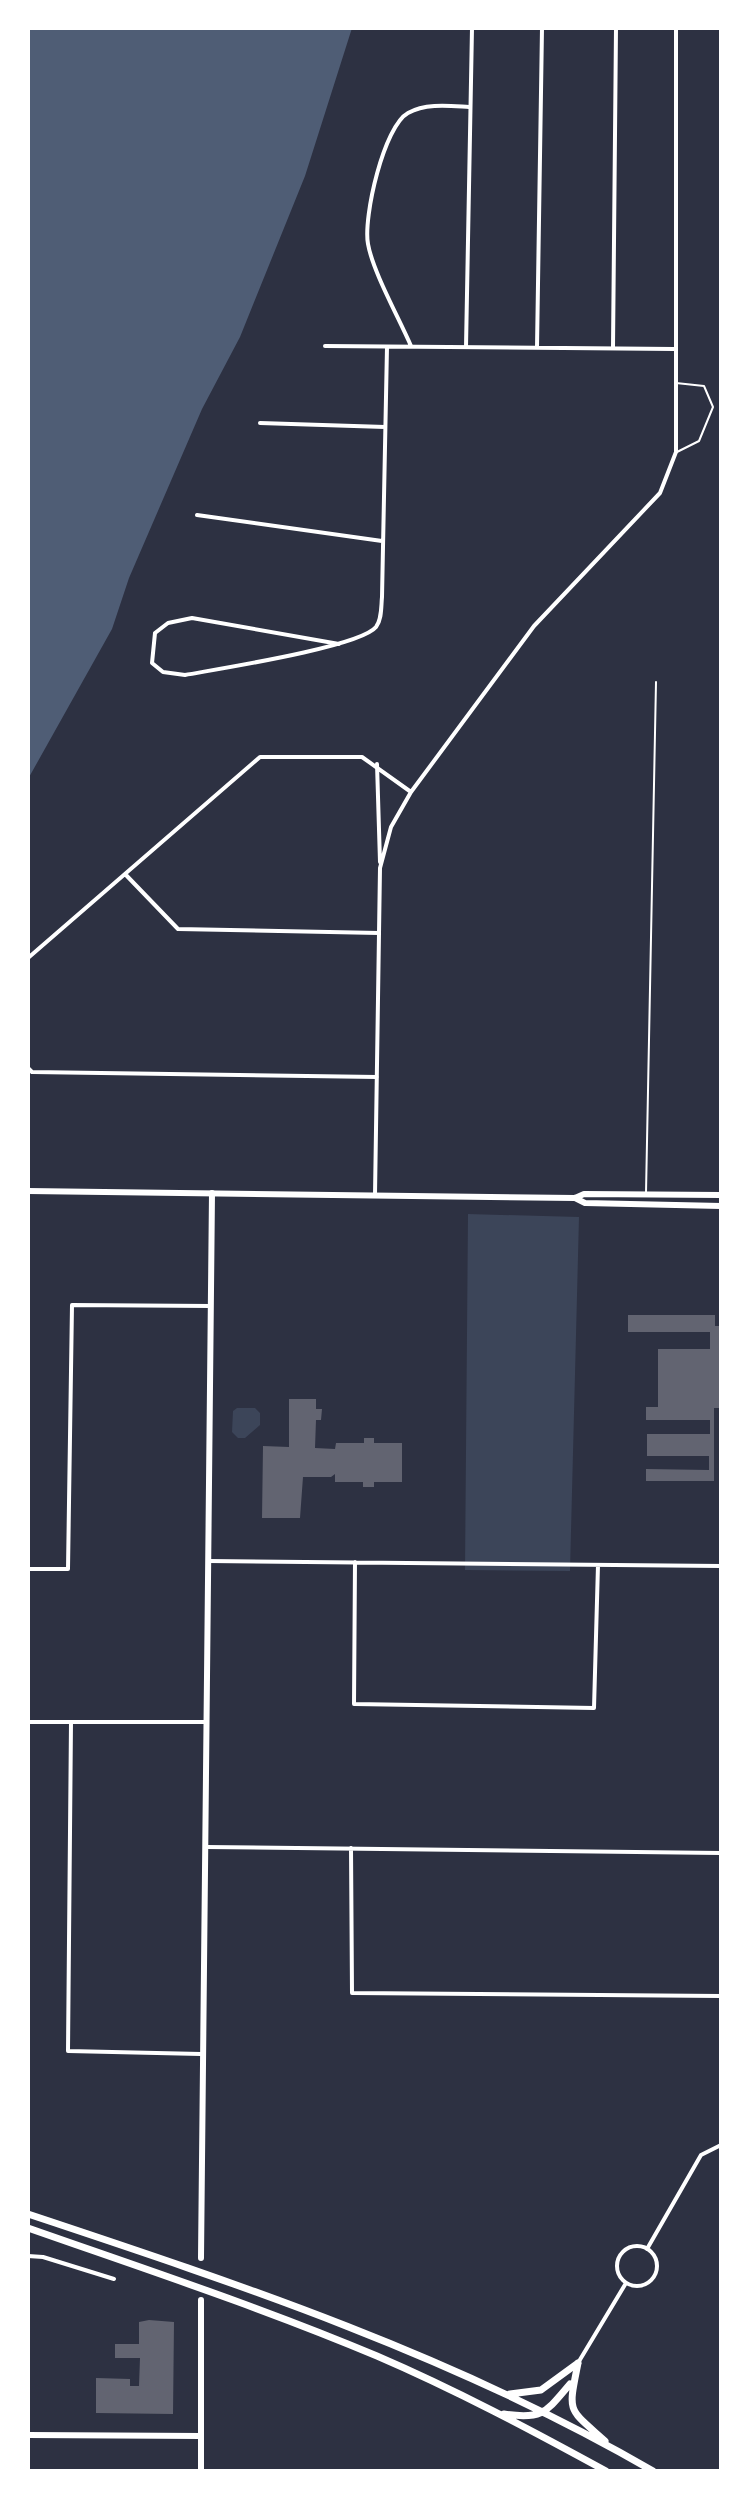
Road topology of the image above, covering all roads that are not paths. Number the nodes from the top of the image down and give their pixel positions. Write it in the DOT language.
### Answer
graph roads {
  1 [pos="472,28"];
  2 [pos="542,28"];
  3 [pos="616,28"];
  4 [pos="676,28"];
  5 [pos="469,107"];
  6 [pos="325,346"];
  7 [pos="387,347"];
  8 [pos="411,347"];
  9 [pos="466,347"];
  10 [pos="537,348"];
  11 [pos="613,348"];
  12 [pos="674,349"];
  13 [pos="675,383"];
  14 [pos="260,423"];
  15 [pos="385,427"];
  16 [pos="676,452"];
  17 [pos="197,515"];
  18 [pos="382,541"];
  19 [pos="339,644"];
  20 [pos="656,682"];
  21 [pos="377,764"];
  22 [pos="411,792"];
  23 [pos="380,868"];
  24 [pos="124,873"];
  25 [pos="379,933"];
  26 [pos="28,958"];
  27 [pos="28,1068"];
  28 [pos="377,1077"];
  29 [pos="28,1191"];
  30 [pos="212,1193"];
  31 [pos="646,1194"];
  32 [pos="375,1195"];
  33 [pos="721,1195"];
  34 [pos="575,1198"];
  35 [pos="721,1206"];
  36 [pos="211,1306"];
  37 [pos="208,1561"];
  38 [pos="355,1562"];
  39 [pos="598,1565"];
  40 [pos="721,1566"];
  41 [pos="28,1569"];
  42 [pos="28,1722"];
  43 [pos="71,1722"];
  44 [pos="205,1722"];
  45 [pos="204,1847"];
  46 [pos="351,1848"];
  47 [pos="721,1853"];
  48 [pos="721,1996"];
  49 [pos="201,2054"];
  50 [pos="721,2145"];
  51 [pos="28,2214"];
  52 [pos="28,2228"];
  53 [pos="647,2249"];
  54 [pos="28,2256"];
  55 [pos="201,2258"];
  56 [pos="114,2279"];
  57 [pos="626,2283"];
  58 [pos="201,2300"];
  59 [pos="578,2363"];
  60 [pos="573,2382"];
  61 [pos="500,2393"];
  62 [pos="498,2413"];
  63 [pos="544,2414"];
  64 [pos="28,2435"];
  65 [pos="201,2436"];
  66 [pos="613,2448"];
  67 [pos="201,2471"];
  68 [pos="606,2471"];
  69 [pos="653,2471"];
  1 -- 5 [label="street"];
  2 -- 10 [label="street"];
  3 -- 11 [label="street"];
  4 -- 12 [label="street"];
  5 -- 8 [label="street"];
  5 -- 9 [label="street"];
  6 -- 7 [label="street"];
  7 -- 8 [label="street"];
  7 -- 15 [label="street"];
  8 -- 9 [label="street"];
  9 -- 10 [label="street"];
  10 -- 11 [label="street"];
  11 -- 12 [label="street"];
  12 -- 13 [label="street"];
  13 -- 16 [label="street"];
  13 -- 16 [label="lane"];
  14 -- 15 [label="street"];
  15 -- 18 [label="street"];
  16 -- 22 [label="street"];
  17 -- 18 [label="street"];
  18 -- 19 [label="street"];
  19 -- 19 [label="street"];
  20 -- 31 [label="lane"];
  21 -- 22 [label="street"];
  21 -- 23 [label="street"];
  21 -- 24 [label="street"];
  22 -- 23 [label="street"];
  23 -- 25 [label="street"];
  24 -- 25 [label="street"];
  24 -- 26 [label="street"];
  25 -- 28 [label="street"];
  27 -- 28 [label="street"];
  28 -- 32 [label="street"];
  29 -- 30 [label="street"];
  30 -- 32 [label="street"];
  30 -- 36 [label="street"];
  31 -- 33 [label="street"];
  31 -- 34 [label="street"];
  32 -- 34 [label="street"];
  34 -- 35 [label="street"];
  36 -- 37 [label="street"];
  36 -- 41 [label="street"];
  37 -- 38 [label="street"];
  37 -- 44 [label="street"];
  38 -- 39 [label="street"];
  38 -- 39 [label="street"];
  39 -- 40 [label="street"];
  42 -- 43 [label="street"];
  43 -- 44 [label="street"];
  43 -- 49 [label="street"];
  44 -- 45 [label="street"];
  45 -- 46 [label="street"];
  45 -- 49 [label="street"];
  46 -- 47 [label="street"];
  46 -- 48 [label="street"];
  49 -- 55 [label="street"];
  50 -- 53 [label="street"];
  51 -- 61 [label="highway"];
  52 -- 62 [label="highway"];
  53 -- 57 [label="street"];
  53 -- 57 [label="street"];
  54 -- 56 [label="street"];
  57 -- 59 [label="street"];
  58 -- 65 [label="street"];
  59 -- 60 [label="highway"];
  59 -- 61 [label="highway"];
  60 -- 63 [label="highway"];
  60 -- 66 [label="highway"];
  61 -- 63 [label="highway"];
  62 -- 63 [label="highway"];
  62 -- 68 [label="highway"];
  63 -- 66 [label="highway"];
  64 -- 65 [label="street"];
  65 -- 67 [label="street"];
  66 -- 69 [label="highway"];
}
